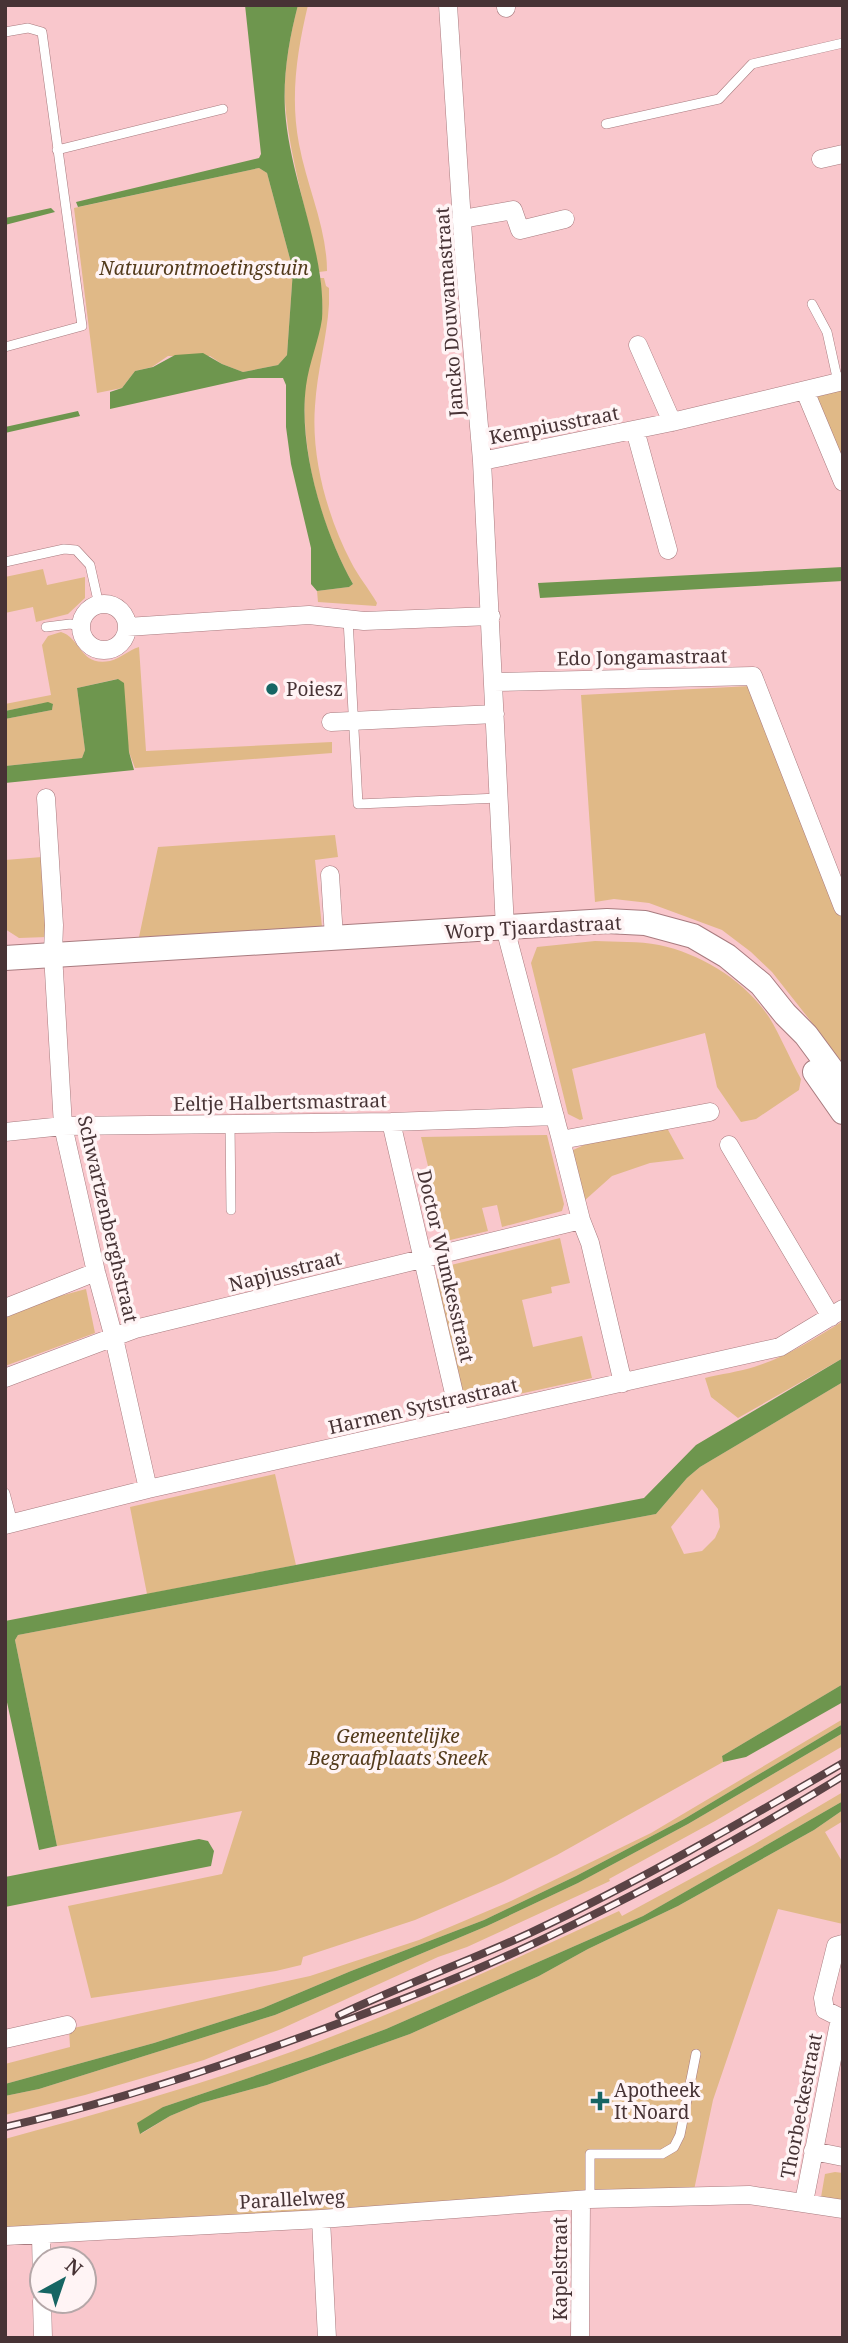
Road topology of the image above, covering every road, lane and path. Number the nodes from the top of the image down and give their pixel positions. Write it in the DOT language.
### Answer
graph roads {
  1 [pos="447,5"];
  2 [pos="5,32"];
  3 [pos="843,43"];
  4 [pos="223,109"];
  5 [pos="606,124"];
  6 [pos="57,150"];
  7 [pos="843,154"];
  8 [pos="821,159"];
  9 [pos="462,219"];
  10 [pos="565,219"];
  11 [pos="812,304"];
  12 [pos="638,345"];
  13 [pos="5,347"];
  14 [pos="840,382"];
  15 [pos="805,391"];
  16 [pos="671,422"];
  17 [pos="635,430"];
  18 [pos="482,461"];
  19 [pos="843,482"];
  20 [pos="668,550"];
  21 [pos="5,562"];
  22 [pos="99,605"];
  23 [pos="491,616"];
  24 [pos="348,619"];
  25 [pos="81,626"];
  26 [pos="46,627"];
  27 [pos="127,627"];
  28 [pos="494,682"];
  29 [pos="495,714"];
  30 [pos="353,721"];
  31 [pos="331,722"];
  32 [pos="46,798"];
  33 [pos="499,798"];
  34 [pos="330,875"];
  35 [pos="843,907"];
  36 [pos="505,928"];
  37 [pos="334,937"];
  38 [pos="53,954"];
  39 [pos="5,958"];
  40 [pos="836,1080"];
  41 [pos="710,1112"];
  42 [pos="843,1112"];
  43 [pos="555,1116"];
  44 [pos="391,1122"];
  45 [pos="230,1124"];
  46 [pos="63,1126"];
  47 [pos="5,1132"];
  48 [pos="561,1140"];
  49 [pos="729,1145"];
  50 [pos="231,1210"];
  51 [pos="580,1220"];
  52 [pos="423,1259"];
  53 [pos="96,1272"];
  54 [pos="5,1308"];
  55 [pos="837,1313"];
  56 [pos="114,1338"];
  57 [pos="5,1378"];
  58 [pos="623,1383"];
  59 [pos="460,1419"];
  60 [pos="148,1489"];
  61 [pos="5,1493"];
  62 [pos="9,1524"];
  63 [pos="843,1944"];
  64 [pos="841,2018"];
  65 [pos="67,2025"];
  66 [pos="5,2039"];
  67 [pos="696,2054"];
  68 [pos="813,2151"];
  69 [pos="843,2157"];
  70 [pos="586,2199"];
  71 [pos="804,2202"];
  72 [pos="843,2209"];
  73 [pos="321,2219"];
  74 [pos="41,2235"];
  75 [pos="5,2236"];
  76 [pos="41,2245"];
  77 [pos="42,2315"];
  78 [pos="43,2338"];
  79 [pos="327,2338"];
  80 [pos="580,2338"];
  1 -- 9 [label="street, Jancko Douwamastraat"];
  2 -- 6 [label="lane"];
  3 -- 5 [label="lane"];
  4 -- 6 [label="lane"];
  6 -- 13 [label="lane"];
  7 -- 8 [label="street"];
  9 -- 10 [label="street"];
  9 -- 18 [label="street, Jancko Douwamastraat"];
  11 -- 14 [label="lane, Kempiusstraat"];
  12 -- 16 [label="street"];
  14 -- 15 [label="street, Kempiusstraat"];
  15 -- 16 [label="street, Kempiusstraat"];
  15 -- 19 [label="street"];
  16 -- 17 [label="street, Kempiusstraat"];
  17 -- 18 [label="street, Kempiusstraat"];
  17 -- 20 [label="street, Kempiusstraat"];
  18 -- 23 [label="street, Jancko Douwamastraat"];
  21 -- 22 [label="lane"];
  22 -- 25 [label="street"];
  22 -- 27 [label="street"];
  23 -- 24 [label="street"];
  23 -- 28 [label="street, Jancko Douwamastraat"];
  24 -- 27 [label="street"];
  24 -- 30 [label="lane"];
  25 -- 26 [label="lane"];
  25 -- 27 [label="street"];
  28 -- 29 [label="street, Jancko Douwamastraat"];
  28 -- 35 [label="street, Edo Jongamastraat"];
  29 -- 30 [label="street"];
  29 -- 33 [label="street, Jancko Douwamastraat"];
  30 -- 31 [label="street"];
  30 -- 33 [label="lane"];
  32 -- 38 [label="street"];
  33 -- 36 [label="street, Jancko Douwamastraat"];
  34 -- 37 [label="street"];
  36 -- 37 [label="main road, Worp Tjaardastraat"];
  36 -- 40 [label="main road, Worp Tjaardastraat"];
  36 -- 43 [label="street, Jancko Douwamastraat"];
  37 -- 38 [label="main road, Worp Tjaardastraat"];
  38 -- 39 [label="main road, Worp Tjaardastraat"];
  38 -- 46 [label="street, Schwartzenberghstraat"];
  40 -- 42 [label="main road, Worp Tjaardastraat"];
  41 -- 48 [label="street"];
  43 -- 44 [label="street, Eeltje Halbertsmastraat"];
  43 -- 48 [label="street, Jancko Douwamastraat"];
  44 -- 45 [label="street, Eeltje Halbertsmastraat"];
  44 -- 52 [label="street, Doctor Wumkesstraat"];
  45 -- 46 [label="street, Eeltje Halbertsmastraat"];
  45 -- 50 [label="lane"];
  46 -- 47 [label="street, Eeltje Halbertsmastraat"];
  46 -- 53 [label="street, Schwartzenberghstraat"];
  48 -- 51 [label="street"];
  49 -- 55 [label="street"];
  51 -- 52 [label="street, Napjusstraat"];
  51 -- 58 [label="street"];
  52 -- 56 [label="street, Napjusstraat"];
  52 -- 59 [label="street, Doctor Wumkesstraat"];
  53 -- 54 [label="street"];
  53 -- 56 [label="street, Schwartzenberghstraat"];
  55 -- 58 [label="street, Harmen Sytstrastraat"];
  56 -- 57 [label="street, Napjusstraat"];
  56 -- 60 [label="street, Schwartzenberghstraat"];
  58 -- 59 [label="street, Harmen Sytstrastraat"];
  59 -- 60 [label="street, Harmen Sytstrastraat"];
  60 -- 62 [label="street, Harmen Sytstrastraat"];
  61 -- 62 [label="lane"];
  63 -- 64 [label="street, Thorbeckestraat"];
  64 -- 68 [label="street, Thorbeckestraat"];
  65 -- 66 [label="street"];
  67 -- 70 [label="lane"];
  68 -- 69 [label="street"];
  68 -- 71 [label="street, Thorbeckestraat"];
  70 -- 71 [label="street, Parallelweg"];
  70 -- 73 [label="street, Parallelweg"];
  70 -- 80 [label="street, Kapelstraat"];
  71 -- 72 [label="street, Parallelweg"];
  73 -- 74 [label="street, Parallelweg"];
  73 -- 79 [label="street"];
  74 -- 75 [label="street, Parallelweg"];
  74 -- 76 [label="street"];
  77 -- 78 [label="street"];
}
